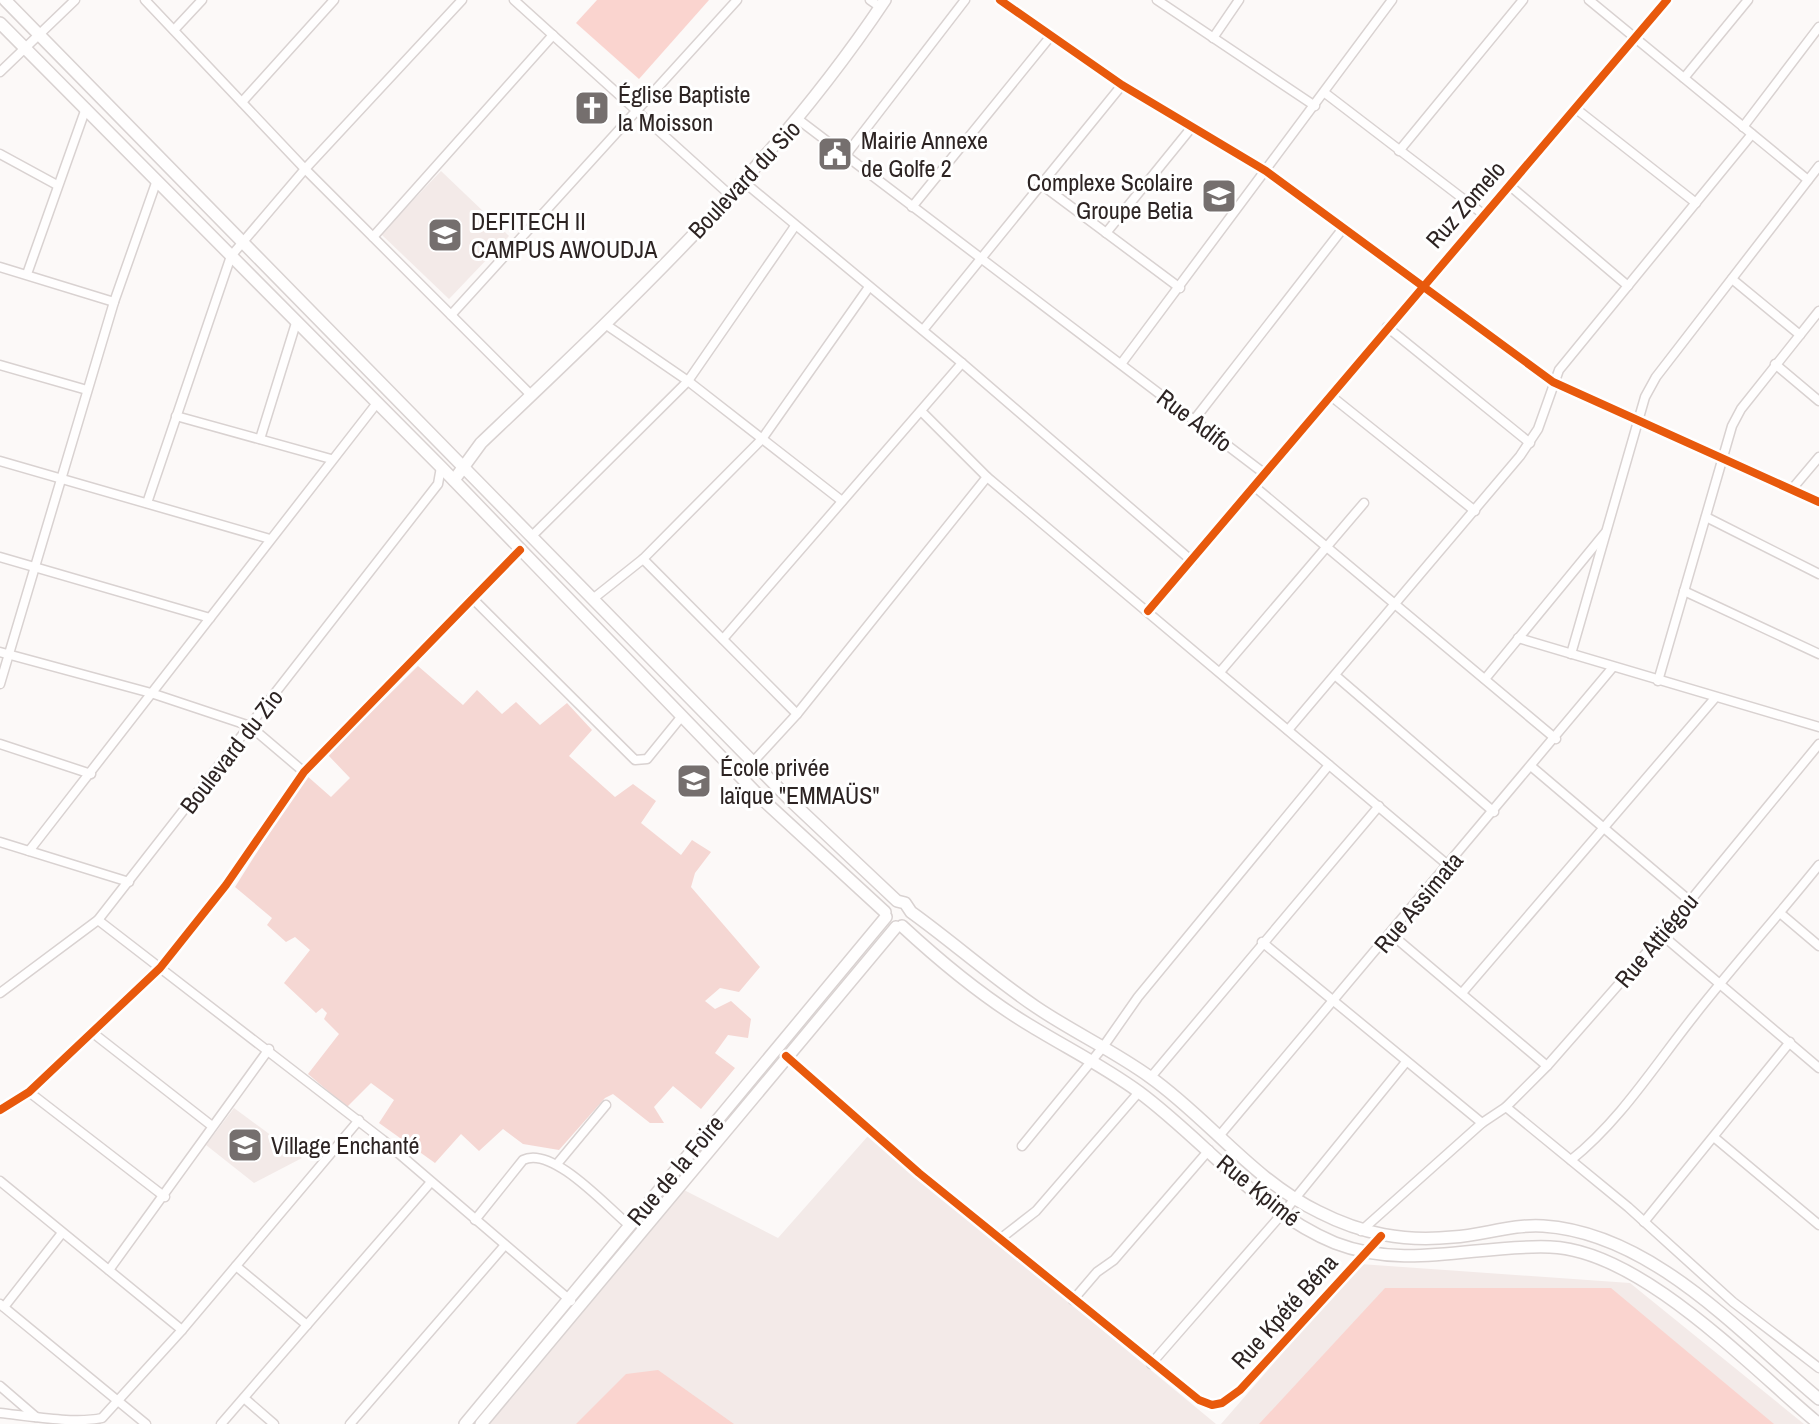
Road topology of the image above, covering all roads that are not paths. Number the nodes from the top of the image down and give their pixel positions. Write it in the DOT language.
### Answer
graph roads {
  1 [pos="5,0"];
  2 [pos="75,0"];
  3 [pos="145,0"];
  4 [pos="202,0"];
  5 [pos="334,0"];
  6 [pos="462,0"];
  7 [pos="514,0"];
  8 [pos="737,0"];
  9 [pos="870,0"];
  10 [pos="965,0"];
  11 [pos="1157,0"];
  12 [pos="1239,0"];
  13 [pos="1392,0"];
  14 [pos="1523,0"];
  15 [pos="1589,0"];
  16 [pos="1667,0"];
  17 [pos="1748,0"];
  18 [pos="1005,2"];
  19 [pos="883,4"];
  20 [pos="0,23"];
  21 [pos="1819,27"];
  22 [pos="174,30"];
  23 [pos="40,35"];
  24 [pos="553,35"];
  25 [pos="1050,37"];
  26 [pos="1213,38"];
  27 [pos="1636,38"];
  28 [pos="25,49"];
  29 [pos="0,72"];
  30 [pos="1684,78"];
  31 [pos="1122,85"];
  32 [pos="1325,93"];
  33 [pos="242,102"];
  34 [pos="1315,106"];
  35 [pos="86,108"];
  36 [pos="1575,108"];
  37 [pos="637,110"];
  38 [pos="799,120"];
  39 [pos="1192,127"];
  40 [pos="1743,127"];
  41 [pos="1752,134"];
  42 [pos="1399,151"];
  43 [pos="0,154"];
  44 [pos="845,156"];
  45 [pos="1819,166"];
  46 [pos="305,169"];
  47 [pos="1266,171"];
  48 [pos="157,180"];
  49 [pos="1808,180"];
  50 [pos="744,182"];
  51 [pos="57,185"];
  52 [pos="1042,185"];
  53 [pos="1509,185"];
  54 [pos="731,196"];
  55 [pos="1696,203"];
  56 [pos="912,207"];
  57 [pos="1483,214"];
  58 [pos="795,226"];
  59 [pos="1344,227"];
  60 [pos="1106,233"];
  61 [pos="373,237"];
  62 [pos="243,240"];
  63 [pos="231,256"];
  64 [pos="981,259"];
  65 [pos="0,267"];
  66 [pos="27,274"];
  67 [pos="1732,279"];
  68 [pos="1421,286"];
  69 [pos="1628,286"];
  70 [pos="869,287"];
  71 [pos="1180,288"];
  72 [pos="114,302"];
  73 [pos="1819,311"];
  74 [pos="451,315"];
  75 [pos="296,323"];
  76 [pos="605,324"];
  77 [pos="1387,327"];
  78 [pos="923,330"];
  79 [pos="1800,335"];
  80 [pos="962,363"];
  81 [pos="1121,364"];
  82 [pos="1775,364"];
  83 [pos="0,365"];
  84 [pos="688,381"];
  85 [pos="1553,382"];
  86 [pos="87,390"];
  87 [pos="531,395"];
  88 [pos="1331,396"];
  89 [pos="1819,401"];
  90 [pos="377,403"];
  91 [pos="922,412"];
  92 [pos="176,416"];
  93 [pos="1637,419"];
  94 [pos="1194,420"];
  95 [pos="260,439"];
  96 [pos="762,439"];
  97 [pos="481,443"];
  98 [pos="1530,443"];
  99 [pos="455,455"];
  100 [pos="1819,457"];
  101 [pos="1723,458"];
  102 [pos="331,459"];
  103 [pos="0,461"];
  104 [pos="441,467"];
  105 [pos="466,467"];
  106 [pos="1265,474"];
  107 [pos="987,477"];
  108 [pos="61,479"];
  109 [pos="454,480"];
  110 [pos="438,484"];
  111 [pos="1255,487"];
  112 [pos="1792,489"];
  113 [pos="842,501"];
  114 [pos="1819,502"];
  115 [pos="147,503"];
  116 [pos="1364,503"];
  117 [pos="1475,511"];
  118 [pos="1706,517"];
  119 [pos="1608,529"];
  120 [pos="533,535"];
  121 [pos="270,539"];
  122 [pos="1328,546"];
  123 [pos="520,550"];
  124 [pos="0,557"];
  125 [pos="643,559"];
  126 [pos="1192,561"];
  127 [pos="35,568"];
  128 [pos="1819,574"];
  129 [pos="1684,591"];
  130 [pos="472,598"];
  131 [pos="594,598"];
  132 [pos="1396,603"];
  133 [pos="1148,611"];
  134 [pos="210,618"];
  135 [pos="1518,638"];
  136 [pos="723,639"];
  137 [pos="4,653"];
  138 [pos="1571,654"];
  139 [pos="1819,654"];
  140 [pos="1613,667"];
  141 [pos="1220,672"];
  142 [pos="1336,676"];
  143 [pos="1485,679"];
  144 [pos="1658,681"];
  145 [pos="0,684"];
  146 [pos="151,693"];
  147 [pos="1715,698"];
  148 [pos="797,714"];
  149 [pos="682,716"];
  150 [pos="250,726"];
  151 [pos="1819,727"];
  152 [pos="1288,730"];
  153 [pos="1556,739"];
  154 [pos="0,744"];
  155 [pos="1819,744"];
  156 [pos="755,763"];
  157 [pos="1329,765"];
  158 [pos="1532,767"];
  159 [pos="304,772"];
  160 [pos="91,774"];
  161 [pos="741,775"];
  162 [pos="1379,806"];
  163 [pos="1494,812"];
  164 [pos="1605,830"];
  165 [pos="0,842"];
  166 [pos="29,851"];
  167 [pos="1819,865"];
  168 [pos="1449,866"];
  169 [pos="129,882"];
  170 [pos="897,901"];
  171 [pos="1690,901"];
  172 [pos="911,912"];
  173 [pos="1780,913"];
  174 [pos="885,915"];
  175 [pos="98,920"];
  176 [pos="899,927"];
  177 [pos="1391,934"];
  178 [pos="1662,935"];
  179 [pos="1262,942"];
  180 [pos="1819,946"];
  181 [pos="160,968"];
  182 [pos="1719,984"];
  183 [pos="0,993"];
  184 [pos="1462,993"];
  185 [pos="1334,1002"];
  186 [pos="93,1033"];
  187 [pos="1790,1042"];
  188 [pos="1103,1047"];
  189 [pos="269,1049"];
  190 [pos="786,1056"];
  191 [pos="1092,1061"];
  192 [pos="1406,1062"];
  193 [pos="1547,1066"];
  194 [pos="1819,1068"];
  195 [pos="1151,1077"];
  196 [pos="29,1092"];
  197 [pos="1139,1092"];
  198 [pos="606,1105"];
  199 [pos="1506,1107"];
  200 [pos="0,1110"];
  201 [pos="359,1120"];
  202 [pos="1482,1123"];
  203 [pos="212,1126"];
  204 [pos="1220,1135"];
  205 [pos="1715,1138"];
  206 [pos="1022,1146"];
  207 [pos="1209,1150"];
  208 [pos="1571,1160"];
  209 [pos="557,1164"];
  210 [pos="0,1181"];
  211 [pos="431,1182"];
  212 [pos="165,1197"];
  213 [pos="1294,1199"];
  214 [pos="1283,1213"];
  215 [pos="475,1220"];
  216 [pos="1644,1222"];
  217 [pos="629,1225"];
  218 [pos="1819,1225"];
  219 [pos="1361,1231"];
  220 [pos="62,1233"];
  221 [pos="1381,1236"];
  222 [pos="1000,1239"];
  223 [pos="505,1245"];
  224 [pos="1365,1252"];
  225 [pos="236,1266"];
  226 [pos="109,1270"];
  227 [pos="1691,1291"];
  228 [pos="568,1299"];
  229 [pos="1073,1300"];
  230 [pos="1676,1305"];
  231 [pos="2,1306"];
  232 [pos="578,1307"];
  233 [pos="307,1325"];
  234 [pos="182,1330"];
  235 [pos="1151,1364"];
  236 [pos="1819,1368"];
  237 [pos="0,1386"];
  238 [pos="244,1398"];
  239 [pos="117,1399"];
  240 [pos="1819,1399"];
  241 [pos="0,1413"];
  242 [pos="38,1418"];
  243 [pos="66,1423"];
  244 [pos="146,1424"];
  245 [pos="221,1424"];
  246 [pos="274,1424"];
  247 [pos="350,1424"];
  248 [pos="465,1424"];
  249 [pos="481,1424"];
  250 [pos="1819,1424"];
  1 -- 23 [label="main road"];
  2 -- 23 [label="street"];
  3 -- 22 [label="street"];
  4 -- 22 [label="street"];
  5 -- 33 [label="street"];
  6 -- 46 [label="street"];
  7 -- 24 [label="street"];
  8 -- 37 [label="street"];
  9 -- 19 [label="street"];
  10 -- 44 [label="street"];
  11 -- 26 [label="street"];
  12 -- 26 [label="street"];
  13 -- 32 [label="street"];
  14 -- 42 [label="street"];
  15 -- 27 [label="street"];
  16 -- 27 [label="street, Ruz Zomelo"];
  17 -- 30 [label="street"];
  18 -- 25 [label="street"];
  19 -- 38 [label="main road, Boulevard du Sio"];
  20 -- 28 [label="main road"];
  21 -- 40 [label="street"];
  22 -- 33 [label="street"];
  23 -- 28 [label="street"];
  23 -- 62 [label="main road"];
  24 -- 37 [label="street"];
  24 -- 61 [label="street"];
  25 -- 31 [label="street"];
  25 -- 56 [label="street"];
  26 -- 34 [label="street"];
  27 -- 30 [label="street"];
  27 -- 36 [label="street, Ruz Zomelo"];
  28 -- 29 [label="street"];
  28 -- 35 [label="main road"];
  30 -- 40 [label="street"];
  31 -- 39 [label="street"];
  31 -- 52 [label="street"];
  32 -- 34 [label="street"];
  32 -- 42 [label="street"];
  33 -- 46 [label="street"];
  34 -- 47 [label="street"];
  35 -- 48 [label="main road"];
  35 -- 51 [label="street"];
  36 -- 53 [label="street, Ruz Zomelo"];
  36 -- 55 [label="street"];
  37 -- 54 [label="street"];
  37 -- 74 [label="street"];
  38 -- 44 [label="street, Rue Adifo"];
  38 -- 50 [label="main road, Boulevard du Sio"];
  39 -- 47 [label="street"];
  39 -- 60 [label="street"];
  40 -- 41 [label="street"];
  41 -- 49 [label="street"];
  41 -- 55 [label="street"];
  42 -- 57 [label="street"];
  43 -- 51 [label="street"];
  44 -- 56 [label="street, Rue Adifo"];
  45 -- 49 [label="street"];
  46 -- 61 [label="street"];
  46 -- 62 [label="street"];
  47 -- 59 [label="street"];
  47 -- 71 [label="street"];
  48 -- 63 [label="main road"];
  48 -- 72 [label="street"];
  49 -- 67 [label="street"];
  50 -- 54 [label="main road, Boulevard du Sio"];
  50 -- 58 [label="street"];
  51 -- 66 [label="street"];
  52 -- 60 [label="street"];
  52 -- 64 [label="street"];
  53 -- 57 [label="street, Ruz Zomelo"];
  53 -- 69 [label="street"];
  54 -- 76 [label="main road, Boulevard du Sio"];
  55 -- 69 [label="street"];
  56 -- 64 [label="street, Rue Adifo"];
  57 -- 68 [label="street, Ruz Zomelo"];
  58 -- 70 [label="street"];
  58 -- 84 [label="street"];
  59 -- 68 [label="street"];
  59 -- 94 [label="street"];
  60 -- 71 [label="street"];
  61 -- 74 [label="street"];
  62 -- 63 [label="street"];
  62 -- 99 [label="main road"];
  63 -- 75 [label="main road"];
  63 -- 92 [label="street"];
  64 -- 78 [label="street"];
  64 -- 81 [label="street, Rue Adifo"];
  65 -- 66 [label="street"];
  66 -- 72 [label="street"];
  67 -- 79 [label="street"];
  67 -- 93 [label="street"];
  68 -- 77 [label="street, Ruz Zomelo"];
  68 -- 85 [label="street"];
  69 -- 85 [label="street"];
  70 -- 78 [label="street"];
  70 -- 96 [label="street"];
  71 -- 81 [label="street"];
  72 -- 86 [label="street"];
  73 -- 79 [label="street"];
  74 -- 87 [label="street"];
  75 -- 90 [label="main road"];
  75 -- 95 [label="street"];
  76 -- 84 [label="street"];
  76 -- 87 [label="main road, Boulevard du Sio"];
  77 -- 88 [label="street, Ruz Zomelo"];
  77 -- 98 [label="street"];
  78 -- 80 [label="street"];
  79 -- 82 [label="street"];
  80 -- 91 [label="street"];
  80 -- 126 [label="street"];
  81 -- 94 [label="street, Rue Adifo"];
  82 -- 89 [label="street"];
  82 -- 101 [label="street"];
  83 -- 86 [label="street"];
  84 -- 96 [label="street"];
  84 -- 120 [label="street"];
  85 -- 93 [label="street"];
  85 -- 98 [label="street"];
  86 -- 108 [label="street"];
  87 -- 97 [label="main road, Boulevard du Sio"];
  88 -- 106 [label="street, Ruz Zomelo"];
  88 -- 117 [label="street"];
  90 -- 102 [label="street"];
  90 -- 104 [label="main road"];
  91 -- 107 [label="street"];
  91 -- 113 [label="street"];
  92 -- 95 [label="street"];
  92 -- 115 [label="street"];
  93 -- 101 [label="street"];
  93 -- 119 [label="street"];
  94 -- 106 [label="street, Rue Adifo"];
  95 -- 102 [label="street"];
  96 -- 113 [label="street"];
  96 -- 125 [label="street"];
  97 -- 99 [label="main road, Boulevard du Sio"];
  97 -- 105 [label="main road, Boulevard du Sio"];
  98 -- 117 [label="street"];
  99 -- 104 [label="main road, Boulevard du Sio"];
  99 -- 105 [label="main road"];
  100 -- 112 [label="street"];
  101 -- 112 [label="street"];
  101 -- 118 [label="street"];
  102 -- 121 [label="street"];
  103 -- 108 [label="street"];
  104 -- 109 [label="main road"];
  104 -- 110 [label="street, Boulevard du Zio"];
  105 -- 109 [label="main road, Boulevard du Sio"];
  105 -- 120 [label="main road"];
  106 -- 111 [label="street"];
  107 -- 133 [label="street"];
  107 -- 148 [label="street"];
  108 -- 115 [label="street"];
  108 -- 127 [label="street"];
  109 -- 110 [label="street"];
  109 -- 123 [label="main road"];
  110 -- 150 [label="street, Boulevard du Zio"];
  111 -- 122 [label="street"];
  111 -- 126 [label="street"];
  112 -- 114 [label="street"];
  113 -- 136 [label="street"];
  115 -- 121 [label="street"];
  116 -- 122 [label="street"];
  117 -- 132 [label="street"];
  118 -- 128 [label="street"];
  118 -- 129 [label="street"];
  119 -- 135 [label="street"];
  119 -- 138 [label="street"];
  120 -- 131 [label="main road"];
  121 -- 134 [label="street"];
  122 -- 132 [label="street"];
  122 -- 141 [label="street"];
  123 -- 130 [label="street"];
  123 -- 149 [label="main road"];
  124 -- 127 [label="street"];
  125 -- 131 [label="street"];
  125 -- 136 [label="street"];
  126 -- 133 [label="street"];
  127 -- 134 [label="street"];
  127 -- 137 [label="street"];
  129 -- 139 [label="street"];
  129 -- 144 [label="street"];
  130 -- 149 [label="street"];
  130 -- 159 [label="street"];
  131 -- 156 [label="main road"];
  132 -- 142 [label="street"];
  132 -- 143 [label="street"];
  133 -- 141 [label="street"];
  134 -- 146 [label="street"];
  135 -- 138 [label="street"];
  135 -- 143 [label="street"];
  136 -- 148 [label="street"];
  137 -- 145 [label="street"];
  137 -- 146 [label="street"];
  138 -- 140 [label="street"];
  140 -- 144 [label="street"];
  140 -- 153 [label="street, Rue Assimata"];
  141 -- 152 [label="street"];
  142 -- 152 [label="street"];
  142 -- 163 [label="street"];
  143 -- 153 [label="street"];
  144 -- 147 [label="street"];
  146 -- 150 [label="street"];
  146 -- 160 [label="street"];
  147 -- 151 [label="street"];
  147 -- 164 [label="street"];
  148 -- 156 [label="street"];
  149 -- 161 [label="main road"];
  150 -- 159 [label="street"];
  150 -- 169 [label="street, Boulevard du Zio"];
  152 -- 157 [label="street"];
  153 -- 158 [label="street, Rue Assimata"];
  154 -- 160 [label="street"];
  155 -- 171 [label="street, Rue Attiégou"];
  156 -- 161 [label="street"];
  156 -- 170 [label="main road"];
  157 -- 162 [label="street"];
  157 -- 188 [label="street"];
  158 -- 163 [label="street, Rue Assimata"];
  158 -- 164 [label="street"];
  159 -- 181 [label="street"];
  160 -- 166 [label="street"];
  161 -- 174 [label="main road"];
  162 -- 168 [label="street"];
  162 -- 179 [label="street"];
  163 -- 168 [label="street, Rue Assimata"];
  164 -- 171 [label="street"];
  164 -- 184 [label="street"];
  165 -- 166 [label="street"];
  166 -- 169 [label="street"];
  167 -- 173 [label="street"];
  168 -- 177 [label="street, Rue Assimata"];
  169 -- 175 [label="street, Boulevard du Zio"];
  170 -- 172 [label="main road"];
  170 -- 174 [label="main road"];
  171 -- 178 [label="street, Rue Attiégou"];
  172 -- 176 [label="main road"];
  172 -- 188 [label="main road"];
  173 -- 180 [label="street"];
  173 -- 182 [label="street"];
  174 -- 176 [label="main road"];
  174 -- 217 [label="main road, Rue de la Foire"];
  175 -- 181 [label="street"];
  175 -- 183 [label="street, Boulevard du Zio"];
  176 -- 190 [label="main road"];
  176 -- 191 [label="main road, Rue Kpimé"];
  177 -- 184 [label="street"];
  177 -- 185 [label="street, Rue Assimata"];
  178 -- 182 [label="street"];
  178 -- 193 [label="street, Rue Attiégou"];
  179 -- 185 [label="street"];
  179 -- 195 [label="street"];
  181 -- 186 [label="street"];
  181 -- 189 [label="street"];
  182 -- 187 [label="street"];
  182 -- 208 [label="street"];
  184 -- 193 [label="street"];
  185 -- 192 [label="street"];
  185 -- 204 [label="street, Rue Assimata"];
  186 -- 196 [label="street"];
  186 -- 203 [label="street"];
  187 -- 194 [label="street"];
  187 -- 205 [label="street"];
  188 -- 191 [label="street"];
  188 -- 195 [label="main road"];
  189 -- 201 [label="street"];
  189 -- 203 [label="street"];
  190 -- 222 [label="street"];
  190 -- 232 [label="main road"];
  191 -- 197 [label="main road, Rue Kpimé"];
  191 -- 206 [label="street"];
  192 -- 202 [label="street"];
  192 -- 213 [label="street"];
  193 -- 199 [label="street, Rue Attiégou"];
  195 -- 204 [label="main road"];
  196 -- 200 [label="street"];
  196 -- 212 [label="street"];
  197 -- 207 [label="main road, Rue Kpimé"];
  197 -- 222 [label="street"];
  198 -- 209 [label="street"];
  199 -- 202 [label="street, Rue Attiégou"];
  199 -- 208 [label="street"];
  201 -- 211 [label="street"];
  201 -- 225 [label="street"];
  202 -- 219 [label="street, Rue Attiégou"];
  203 -- 212 [label="street"];
  204 -- 213 [label="main road"];
  205 -- 216 [label="street"];
  205 -- 218 [label="street"];
  207 -- 214 [label="main road, Rue Kpimé"];
  207 -- 229 [label="street"];
  208 -- 216 [label="street"];
  209 -- 215 [label="street"];
  209 -- 217 [label="street"];
  210 -- 220 [label="street"];
  211 -- 215 [label="street"];
  211 -- 233 [label="street"];
  212 -- 226 [label="street"];
  213 -- 214 [label="street"];
  213 -- 219 [label="main road"];
  214 -- 224 [label="main road, Rue Kpimé"];
  214 -- 235 [label="street"];
  215 -- 223 [label="street"];
  216 -- 236 [label="street"];
  217 -- 228 [label="main road, Rue de la Foire"];
  219 -- 221 [label="main road"];
  220 -- 226 [label="street"];
  220 -- 231 [label="street"];
  221 -- 224 [label="street, Rue Kpété Béna"];
  221 -- 227 [label="main road"];
  222 -- 229 [label="street"];
  223 -- 228 [label="street"];
  223 -- 247 [label="street"];
  224 -- 230 [label="main road, Rue Kpimé"];
  224 -- 235 [label="street, Rue Kpété Béna"];
  225 -- 233 [label="street"];
  225 -- 234 [label="street"];
  226 -- 234 [label="street"];
  227 -- 230 [label="main road"];
  227 -- 240 [label="main road"];
  228 -- 232 [label="street"];
  228 -- 248 [label="main road, Rue de la Foire"];
  229 -- 235 [label="street"];
  230 -- 250 [label="main road, Rue Kpimé"];
  231 -- 239 [label="street"];
  232 -- 249 [label="main road"];
  233 -- 238 [label="street"];
  234 -- 239 [label="street"];
  237 -- 242 [label="street"];
  238 -- 245 [label="street"];
  238 -- 246 [label="street"];
  239 -- 243 [label="street"];
  239 -- 244 [label="street"];
  241 -- 242 [label="street"];
  242 -- 243 [label="street"];
}
